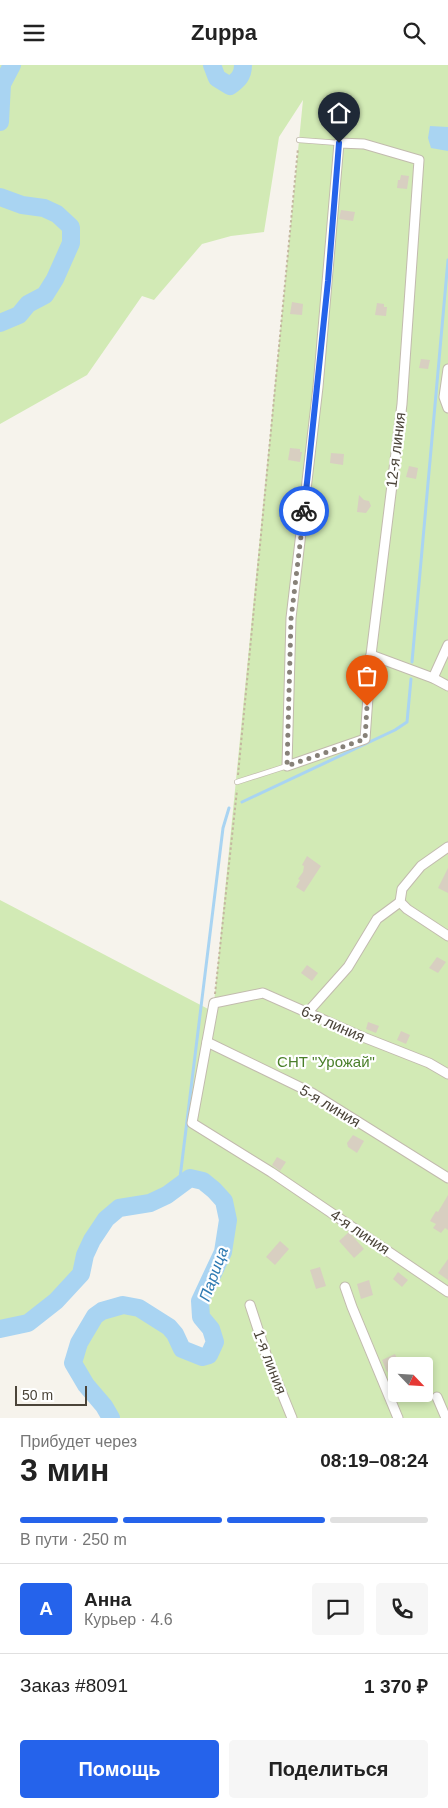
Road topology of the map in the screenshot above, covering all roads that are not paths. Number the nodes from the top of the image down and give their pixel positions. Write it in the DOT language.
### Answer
graph roads {
  1 [pos="299,140"];
  2 [pos="339,143"];
  3 [pos="448,369"];
  4 [pos="448,408"];
  5 [pos="448,645"];
  6 [pos="371,655"];
  7 [pos="432,679"];
  8 [pos="448,686"];
  9 [pos="287,766"];
  10 [pos="237,782"];
  11 [pos="448,847"];
  12 [pos="400,902"];
  13 [pos="448,936"];
  14 [pos="307,1013"];
  15 [pos="206,1042"];
  16 [pos="448,1074"];
  17 [pos="448,1178"];
  18 [pos="345,1287"];
  19 [pos="448,1292"];
  20 [pos="250,1305"];
  21 [pos="437,1397"];
  22 [pos="292,1418"];
  23 [pos="398,1418"];
  24 [pos="446,1418"];
  1 -- 2 [label="lane"];
  2 -- 6 [label="street, 12-я линия"];
  2 -- 9 [label="street"];
  3 -- 4 [label="street"];
  5 -- 7 [label="street"];
  6 -- 7 [label="street"];
  6 -- 9 [label="street, 12-я линия"];
  7 -- 8 [label="street"];
  9 -- 10 [label="lane"];
  11 -- 12 [label="street"];
  12 -- 13 [label="street"];
  12 -- 14 [label="street"];
  14 -- 15 [label="street, 6-я линия"];
  14 -- 16 [label="street, 6-я линия"];
  15 -- 17 [label="street, 5-я линия"];
  15 -- 19 [label="street, 4-я линия"];
  18 -- 23 [label="street"];
  20 -- 22 [label="street, 1-я линия"];
  21 -- 24 [label="street"];
}
